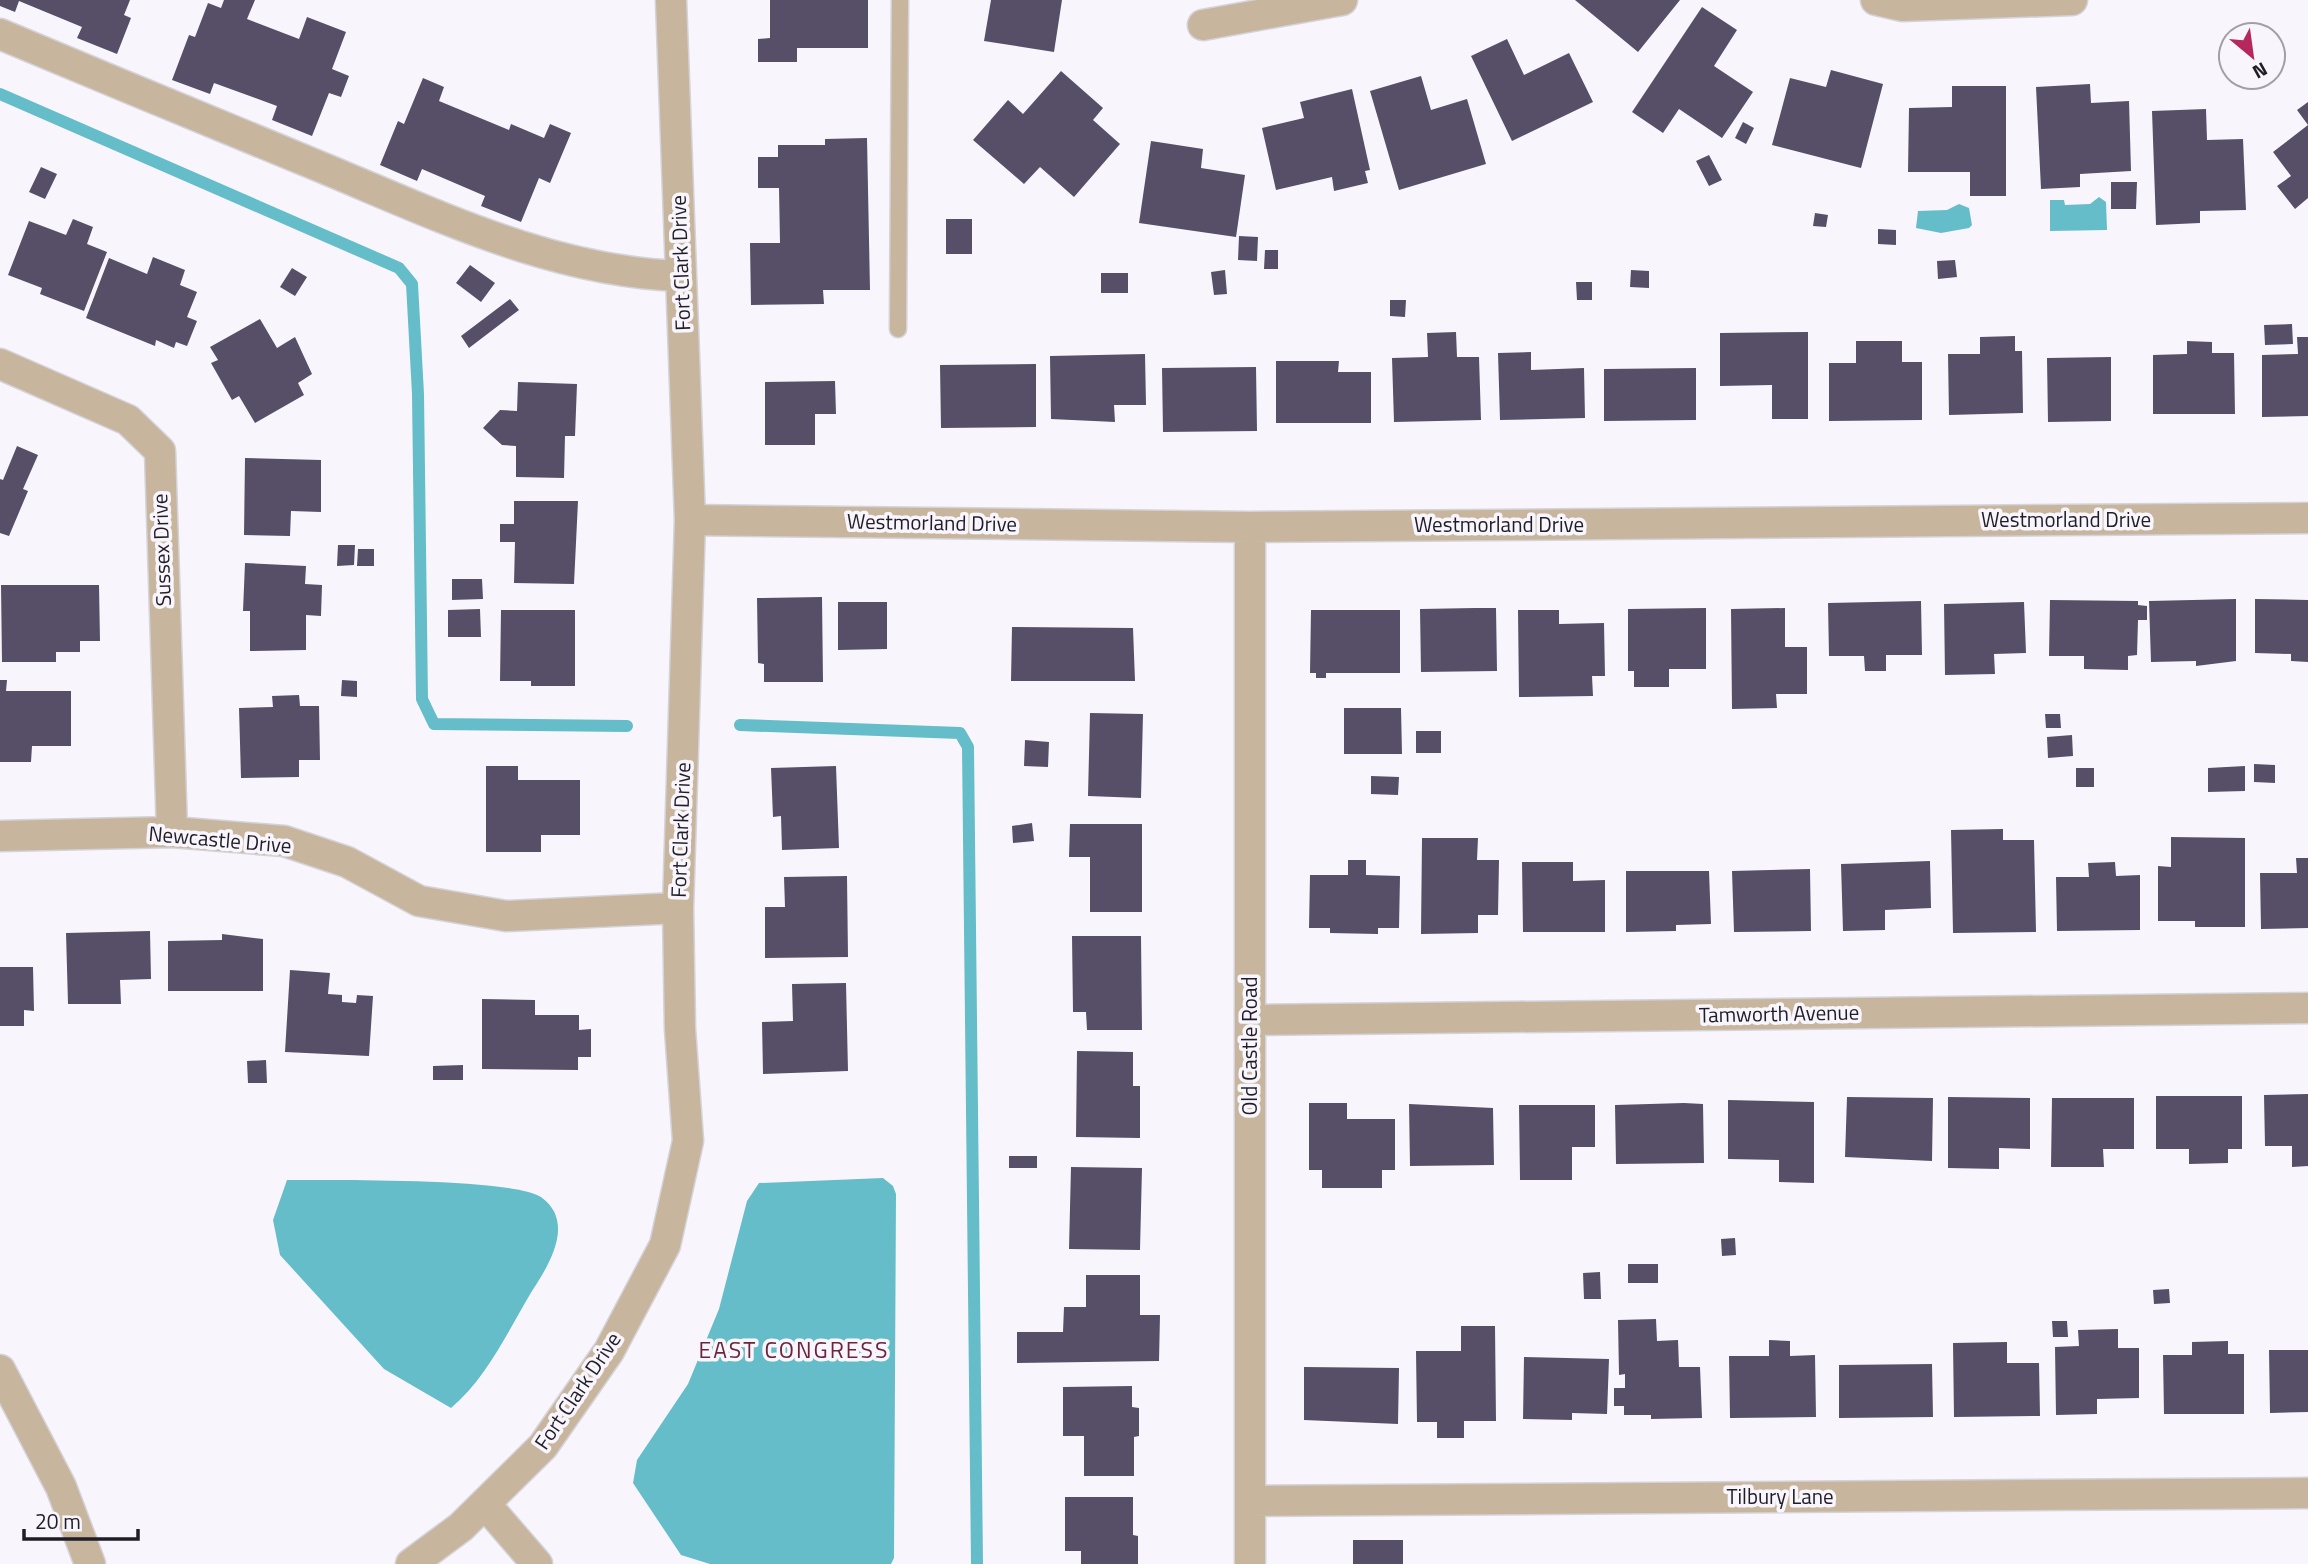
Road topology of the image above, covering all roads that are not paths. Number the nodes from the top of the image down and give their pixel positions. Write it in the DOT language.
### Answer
graph roads {
  1 [pos="671,0"];
  2 [pos="900,0"];
  3 [pos="1342,0"];
  4 [pos="1876,0"];
  5 [pos="2072,0"];
  6 [pos="1203,25"];
  7 [pos="0,34"];
  8 [pos="681,276"];
  9 [pos="898,329"];
  10 [pos="0,364"];
  11 [pos="2308,518"];
  12 [pos="690,520"];
  13 [pos="1250,527"];
  14 [pos="172,832"];
  15 [pos="0,836"];
  16 [pos="678,908"];
  17 [pos="2308,1008"];
  18 [pos="1250,1020"];
  19 [pos="0,1370"];
  20 [pos="2308,1493"];
  21 [pos="1251,1501"];
  22 [pos="486,1505"];
  23 [pos="90,1564"];
  24 [pos="411,1564"];
  25 [pos="537,1564"];
  26 [pos="1250,1564"];
  1 -- 8 [label="street, Fort Clark Drive"];
  2 -- 9 [label="lane"];
  3 -- 6 [label="street"];
  4 -- 5 [label="street"];
  7 -- 8 [label="street"];
  8 -- 12 [label="street, Fort Clark Drive"];
  10 -- 14 [label="street, Sussex Drive"];
  11 -- 13 [label="street, Westmorland Drive"];
  12 -- 13 [label="street, Westmorland Drive"];
  12 -- 16 [label="street, Fort Clark Drive"];
  13 -- 18 [label="street, Old Castle Road"];
  14 -- 15 [label="street, Newcastle Drive"];
  14 -- 16 [label="street, Newcastle Drive"];
  16 -- 22 [label="street, Fort Clark Drive"];
  17 -- 18 [label="street, Tamworth Avenue"];
  18 -- 21 [label="street, Old Castle Road"];
  19 -- 23 [label="street"];
  20 -- 21 [label="street, Tilbury Lane"];
  21 -- 26 [label="street, Old Castle Road"];
  22 -- 24 [label="street, Fort Clark Drive"];
  22 -- 25 [label="street"];
}
